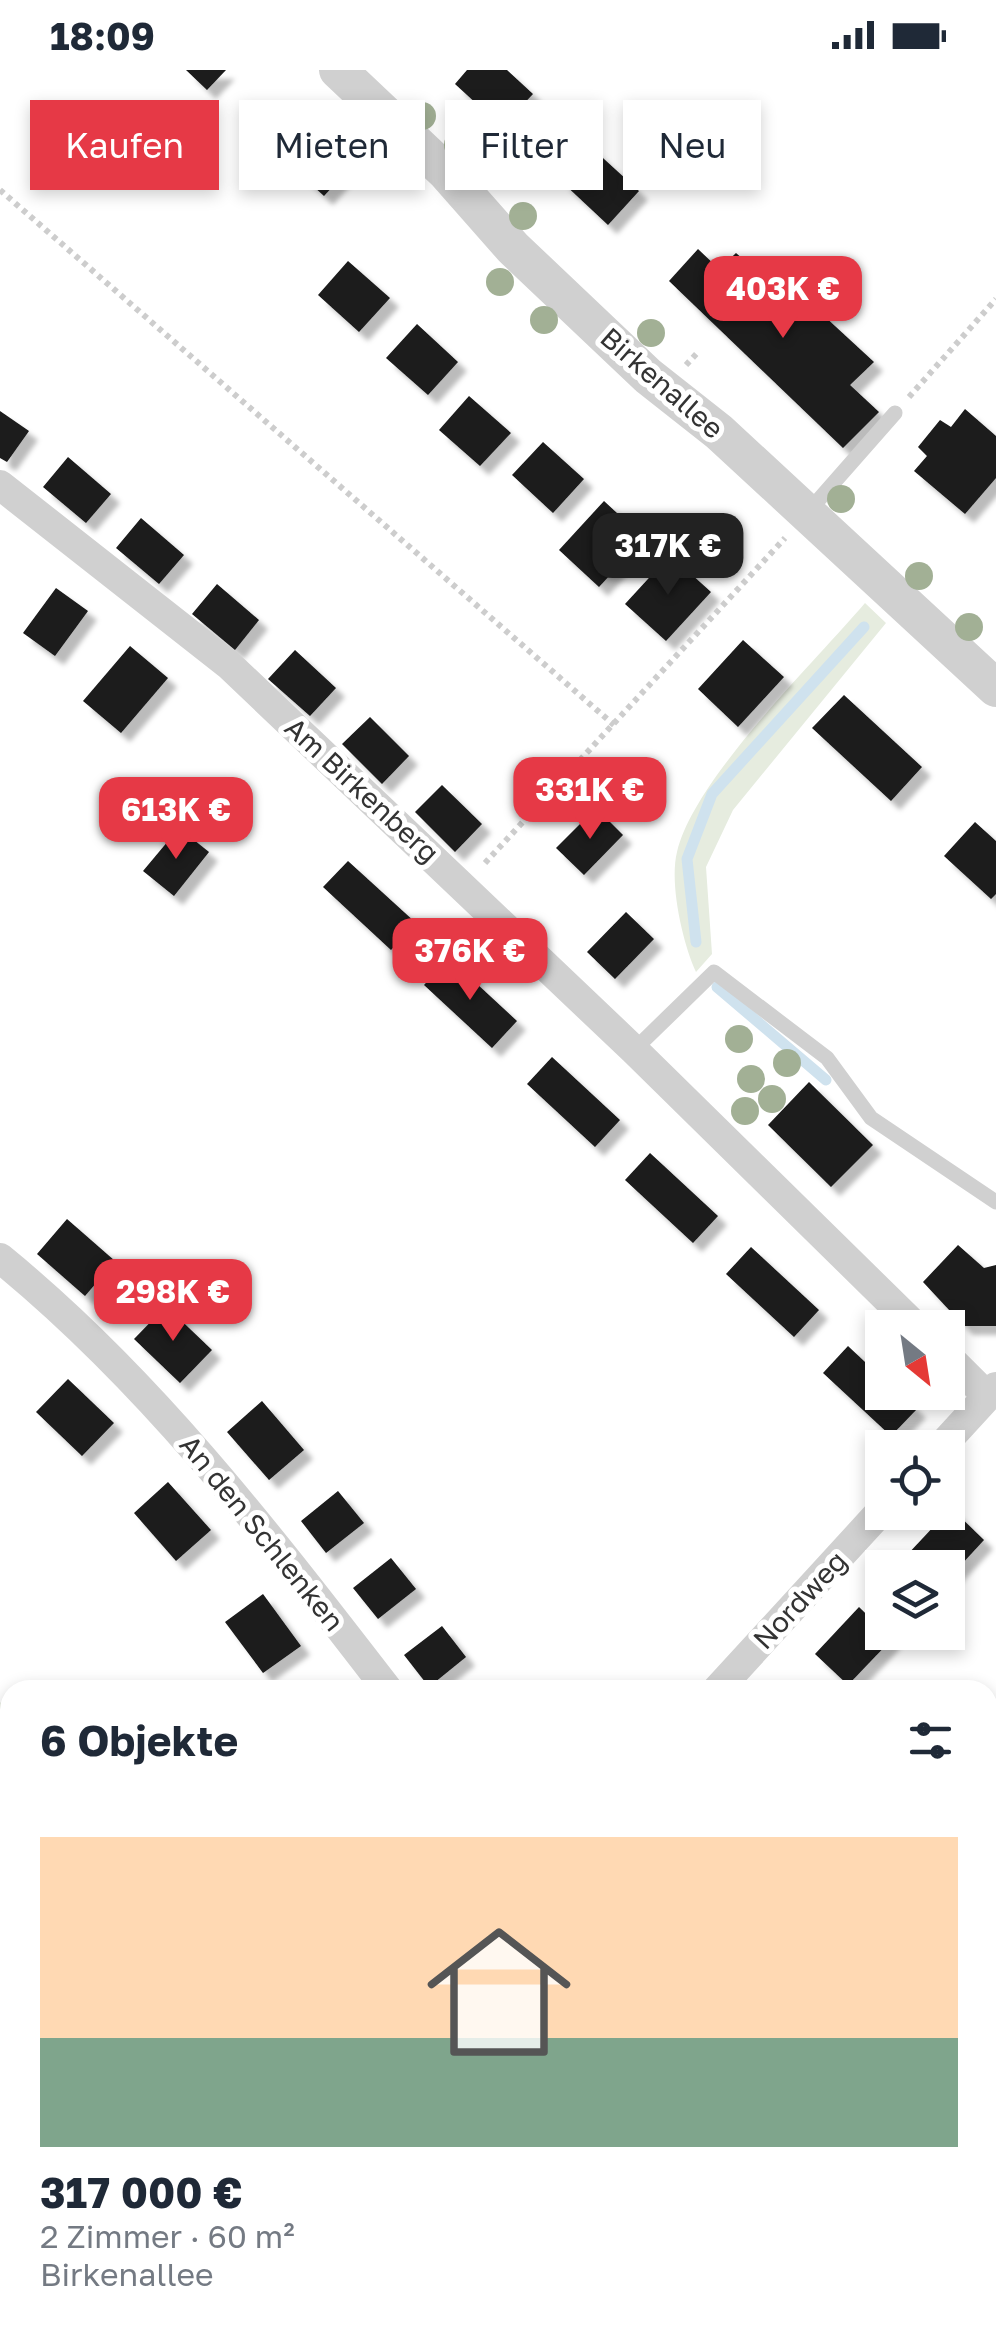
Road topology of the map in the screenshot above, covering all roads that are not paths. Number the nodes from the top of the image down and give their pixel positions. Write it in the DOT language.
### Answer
graph roads {
  1 [pos="338,70"];
  2 [pos="894,413"];
  3 [pos="0,485"];
  4 [pos="808,512"];
  5 [pos="996,688"];
  6 [pos="634,1050"];
  7 [pos="996,1202"];
  8 [pos="0,1258"];
  9 [pos="900,1310"];
  10 [pos="965,1370"];
  11 [pos="992,1391"];
  12 [pos="956,1430"];
  13 [pos="865,1529"];
  14 [pos="380,1680"];
  15 [pos="726,1680"];
  1 -- 4 [label="street, Birkenallee"];
  2 -- 4 [label="lane"];
  3 -- 6 [label="street, Am Birkenberg"];
  4 -- 5 [label="street, Birkenallee"];
  6 -- 7 [label="lane"];
  6 -- 9 [label="street, Am Birkenberg"];
  8 -- 14 [label="street, An den Schlenken"];
  10 -- 11 [label="street"];
  11 -- 12 [label="street"];
  13 -- 15 [label="street, Nordweg"];
}
